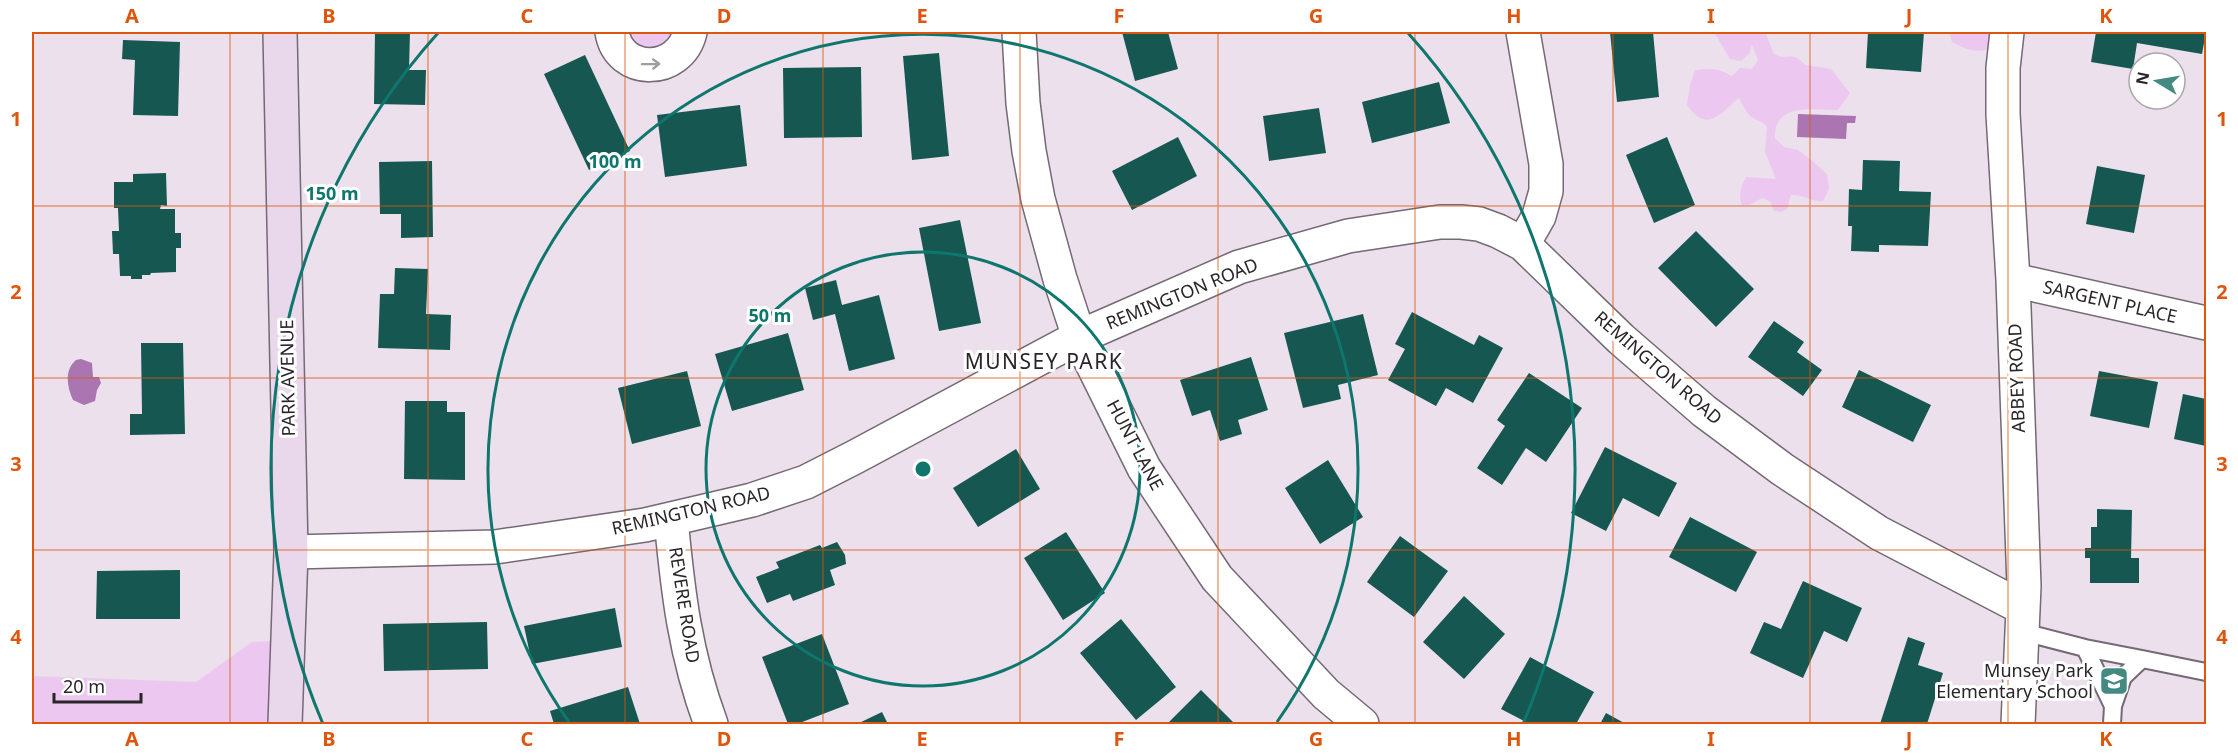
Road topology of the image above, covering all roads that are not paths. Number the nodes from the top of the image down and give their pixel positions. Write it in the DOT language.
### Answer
graph roads {
  1 [pos="280,32"];
  2 [pos="612,32"];
  3 [pos="690,32"];
  4 [pos="1019,32"];
  5 [pos="1523,32"];
  6 [pos="2007,32"];
  7 [pos="1523,244"];
  8 [pos="2013,280"];
  9 [pos="2206,323"];
  10 [pos="1079,337"];
  11 [pos="671,519"];
  12 [pos="291,552"];
  13 [pos="2023,620"];
  14 [pos="2085,648"];
  15 [pos="2142,659"];
  16 [pos="2206,672"];
  17 [pos="2113,706"];
  18 [pos="285,724"];
  19 [pos="711,724"];
  20 [pos="1362,724"];
  21 [pos="2018,724"];
  22 [pos="2112,724"];
  1 -- 12 [label="street, PARK AVENUE"];
  2 -- 3 [label="street, one-way"];
  4 -- 10 [label="street, HUNT LANE"];
  5 -- 7 [label="street"];
  6 -- 8 [label="street, ABBEY ROAD"];
  7 -- 10 [label="street, REMINGTON ROAD"];
  7 -- 13 [label="street, REMINGTON ROAD"];
  8 -- 9 [label="street, SARGENT PLACE"];
  8 -- 13 [label="street, ABBEY ROAD"];
  10 -- 11 [label="street, REMINGTON ROAD"];
  10 -- 20 [label="street, HUNT LANE"];
  11 -- 12 [label="street, REMINGTON ROAD"];
  11 -- 19 [label="street, REVERE ROAD"];
  12 -- 18 [label="street, PARK AVENUE"];
  13 -- 14 [label="lane"];
  13 -- 21 [label="street, ABBEY ROAD"];
  14 -- 15 [label="lane"];
  14 -- 17 [label="lane"];
  15 -- 16 [label="lane"];
  15 -- 17 [label="lane"];
  17 -- 22 [label="lane"];
}
